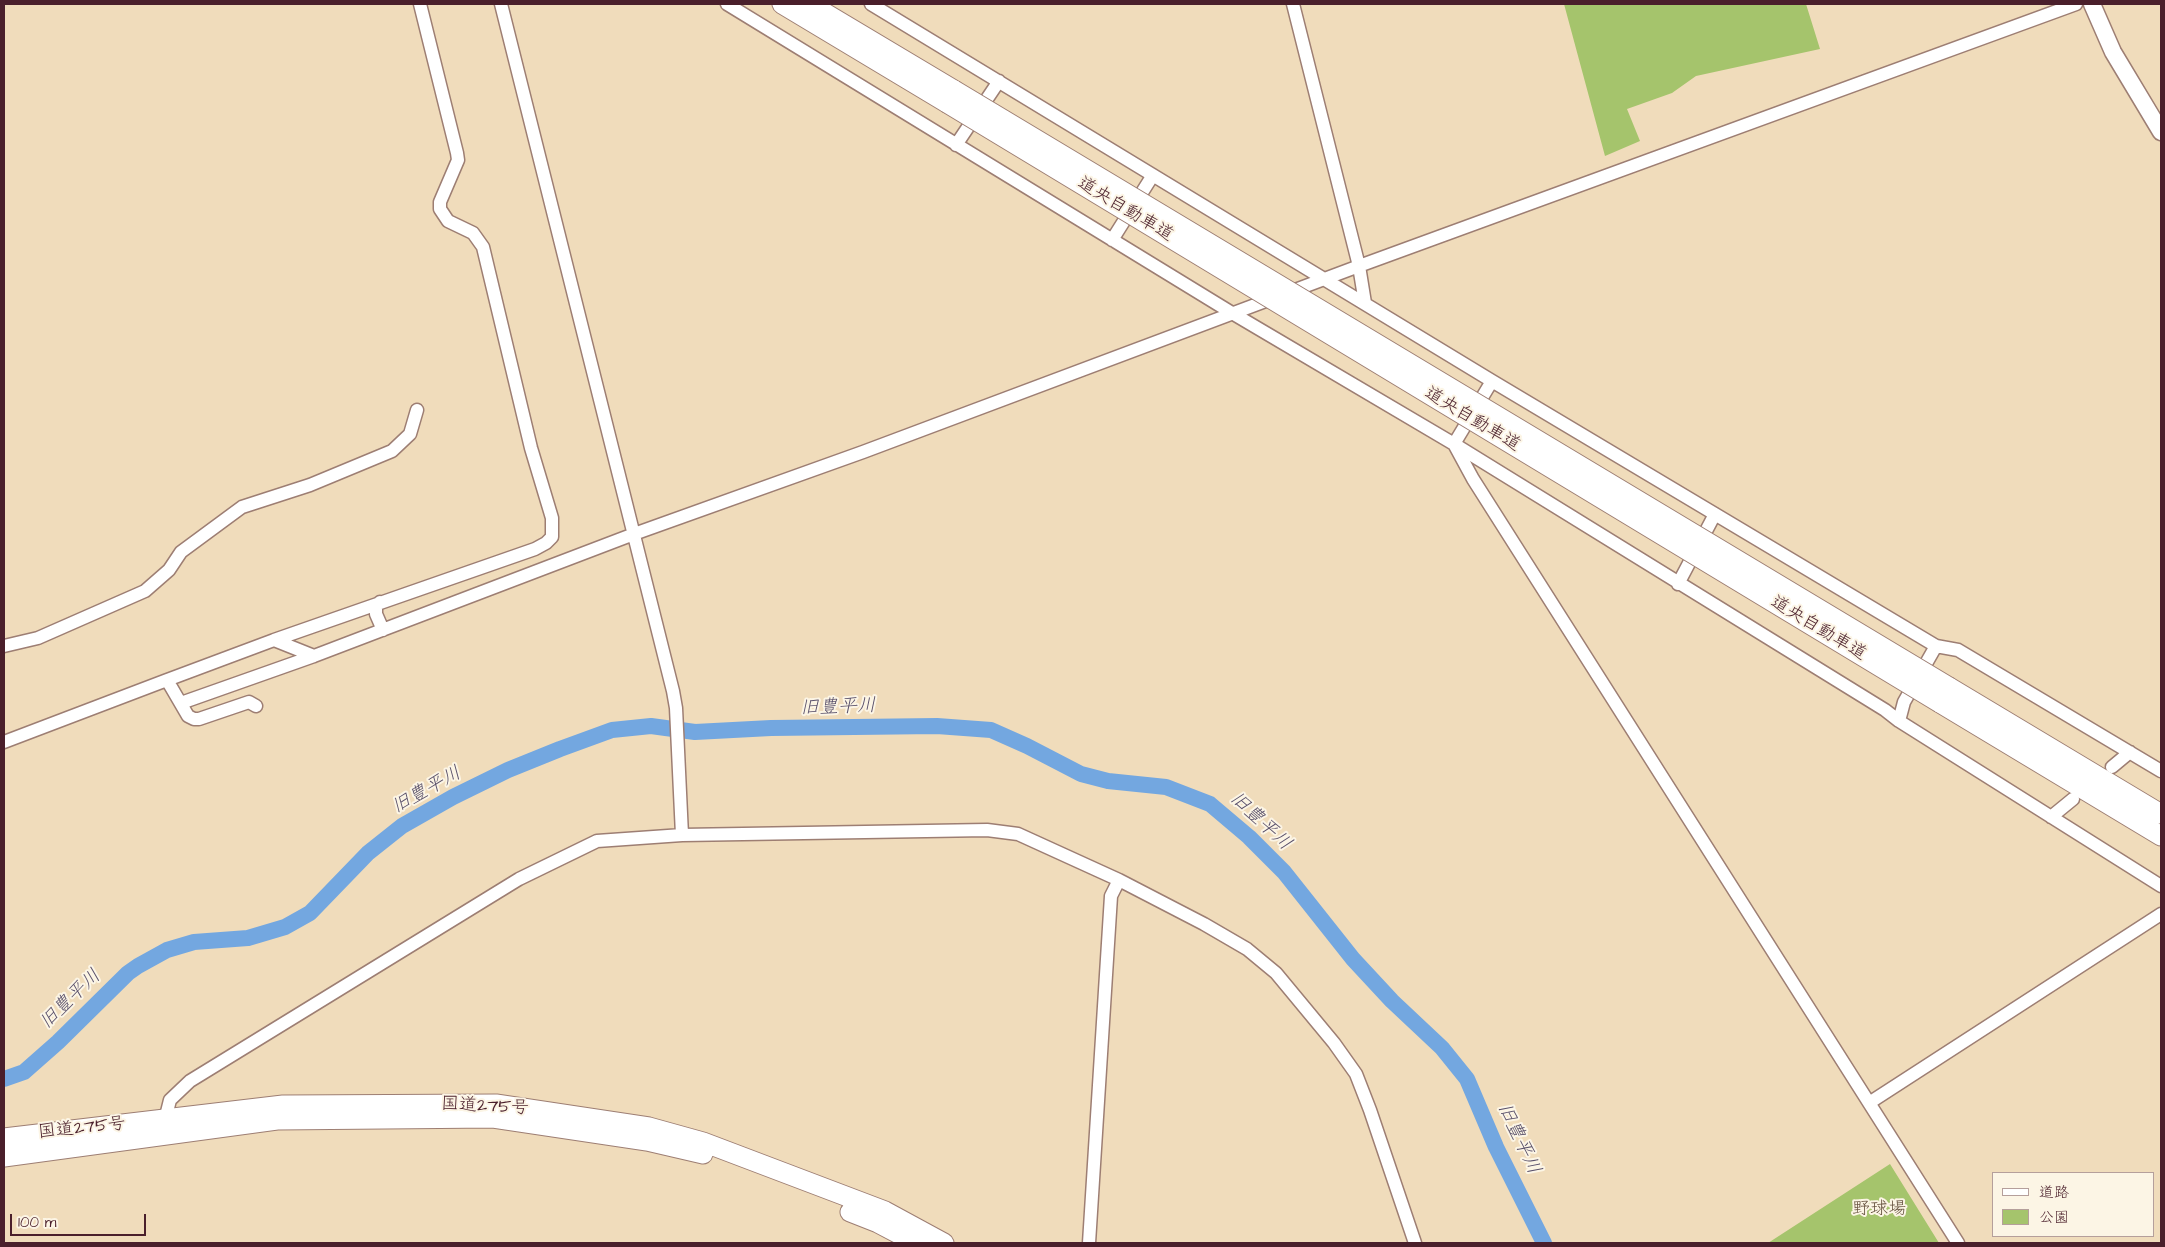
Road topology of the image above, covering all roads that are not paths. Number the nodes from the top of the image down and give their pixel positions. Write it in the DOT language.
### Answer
graph roads {
  1 [pos="420,4"];
  2 [pos="501,4"];
  3 [pos="727,4"];
  4 [pos="782,4"];
  5 [pos="810,4"];
  6 [pos="871,4"];
  7 [pos="1293,4"];
  8 [pos="2076,4"];
  9 [pos="2092,4"];
  10 [pos="998,81"];
  11 [pos="951,97"];
  12 [pos="2161,132"];
  13 [pos="956,145"];
  14 [pos="1153,175"];
  15 [pos="1112,240"];
  16 [pos="1359,266"];
  17 [pos="1324,279"];
  18 [pos="1366,303"];
  19 [pos="1232,313"];
  20 [pos="1492,381"];
  21 [pos="417,410"];
  22 [pos="1454,444"];
  23 [pos="1715,514"];
  24 [pos="634,534"];
  25 [pos="1678,584"];
  26 [pos="380,602"];
  27 [pos="383,630"];
  28 [pos="274,640"];
  29 [pos="4,646"];
  30 [pos="1936,646"];
  31 [pos="314,656"];
  32 [pos="166,680"];
  33 [pos="1944,695"];
  34 [pos="181,703"];
  35 [pos="256,706"];
  36 [pos="1899,722"];
  37 [pos="4,742"];
  38 [pos="2130,752"];
  39 [pos="2112,767"];
  40 [pos="2161,771"];
  41 [pos="2073,799"];
  42 [pos="2161,814"];
  43 [pos="2051,817"];
  44 [pos="682,835"];
  45 [pos="2161,836"];
  46 [pos="1119,880"];
  47 [pos="2161,886"];
  48 [pos="2161,914"];
  49 [pos="1869,1103"];
  50 [pos="166,1128"];
  51 [pos="4,1138"];
  52 [pos="4,1157"];
  53 [pos="916,1243"];
  54 [pos="944,1243"];
  55 [pos="1090,1243"];
  56 [pos="1415,1243"];
  57 [pos="1958,1243"];
  1 -- 26 [label="street"];
  2 -- 24 [label="street"];
  3 -- 13 [label="street"];
  4 -- 11 [label="highway, 道央自動車道"];
  5 -- 11 [label="highway, 道央自動車道"];
  6 -- 10 [label="street"];
  7 -- 16 [label="street"];
  8 -- 16 [label="street"];
  9 -- 12 [label="main road"];
  10 -- 13 [label="street"];
  10 -- 14 [label="street"];
  11 -- 33 [label="highway, 道央自動車道, bridge"];
  13 -- 15 [label="street"];
  14 -- 15 [label="street"];
  14 -- 17 [label="street"];
  15 -- 19 [label="street"];
  16 -- 17 [label="street"];
  16 -- 18 [label="street"];
  17 -- 18 [label="street"];
  17 -- 19 [label="street"];
  18 -- 20 [label="street"];
  19 -- 22 [label="street"];
  19 -- 24 [label="street"];
  20 -- 22 [label="street"];
  20 -- 23 [label="street"];
  21 -- 29 [label="street"];
  22 -- 25 [label="street"];
  22 -- 49 [label="street"];
  23 -- 25 [label="street"];
  23 -- 30 [label="street"];
  24 -- 27 [label="street"];
  24 -- 44 [label="street"];
  25 -- 36 [label="street"];
  26 -- 27 [label="street"];
  26 -- 28 [label="street"];
  27 -- 31 [label="street"];
  28 -- 31 [label="street"];
  28 -- 32 [label="street"];
  30 -- 36 [label="street"];
  30 -- 38 [label="street"];
  31 -- 34 [label="street"];
  32 -- 34 [label="street"];
  32 -- 37 [label="street"];
  33 -- 42 [label="highway, 道央自動車道"];
  33 -- 45 [label="highway, 道央自動車道"];
  34 -- 35 [label="street"];
  36 -- 43 [label="street"];
  38 -- 39 [label="street"];
  38 -- 40 [label="street"];
  41 -- 43 [label="street"];
  43 -- 47 [label="street"];
  44 -- 46 [label="street"];
  44 -- 50 [label="street"];
  46 -- 55 [label="street"];
  46 -- 56 [label="street"];
  48 -- 49 [label="street"];
  49 -- 57 [label="street"];
  50 -- 51 [label="highway, 国道275号"];
  50 -- 52 [label="highway, 国道275号"];
  50 -- 53 [label="highway, 国道275号"];
  50 -- 54 [label="highway, 国道275号"];
}
